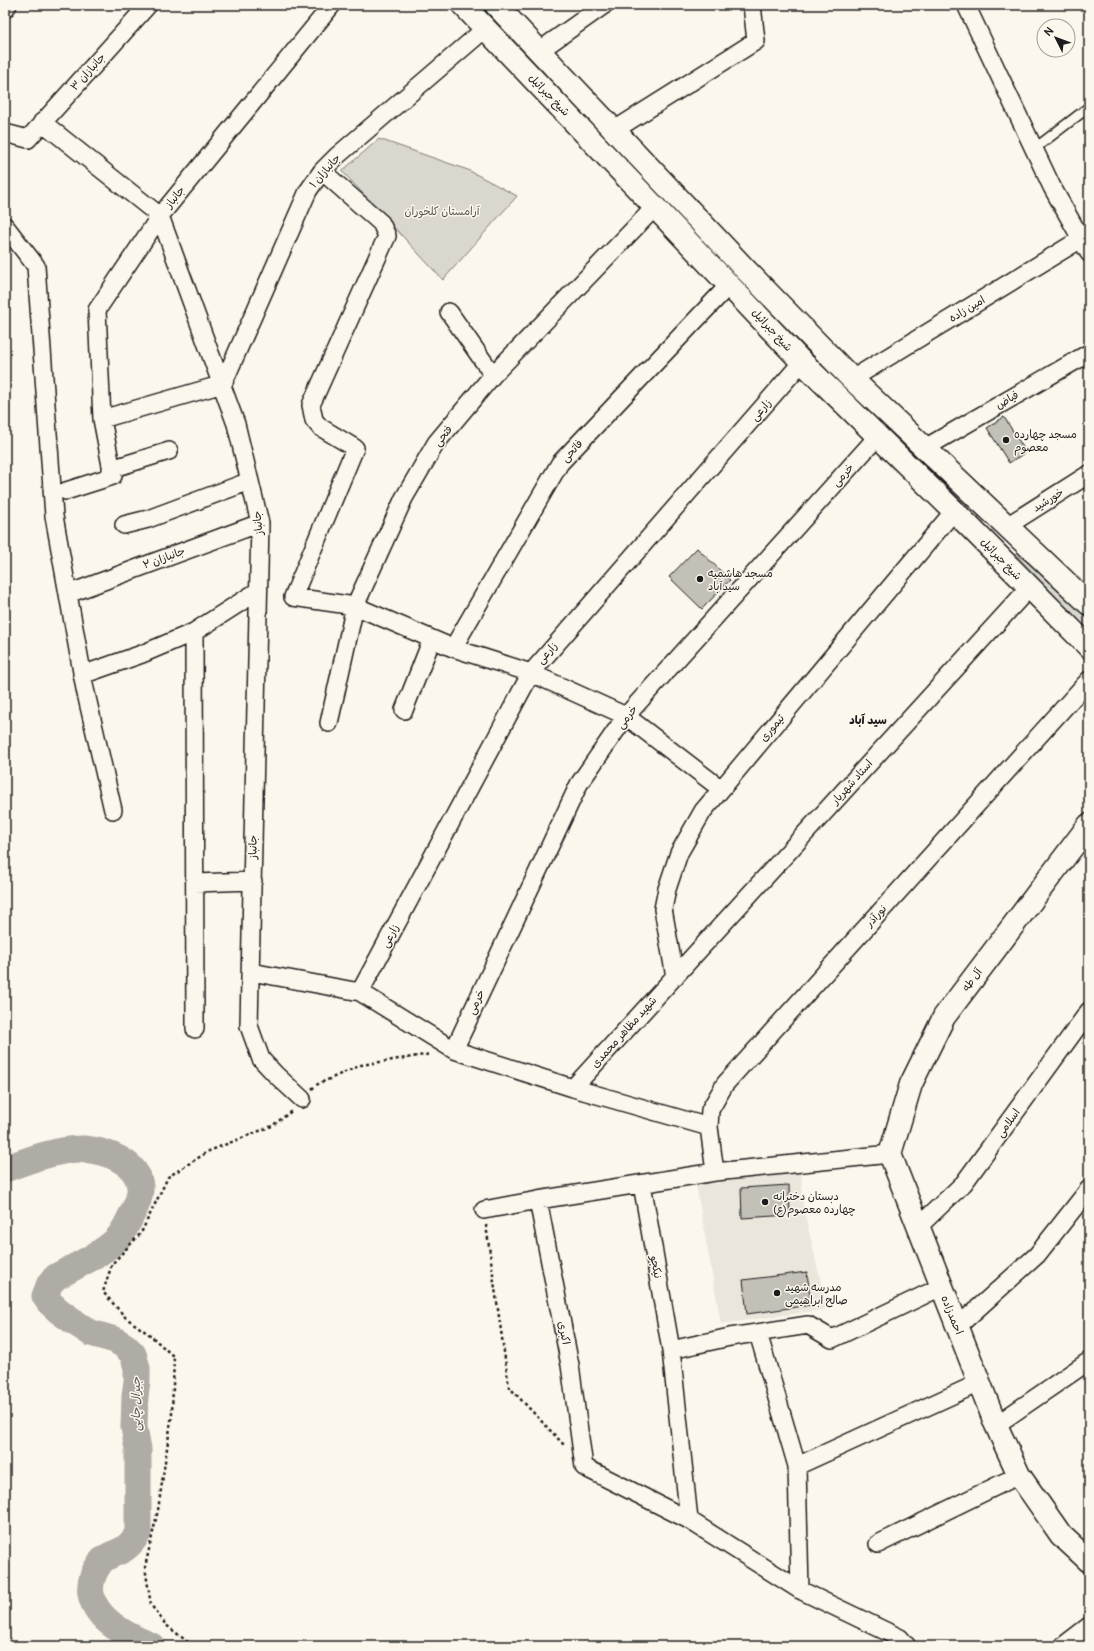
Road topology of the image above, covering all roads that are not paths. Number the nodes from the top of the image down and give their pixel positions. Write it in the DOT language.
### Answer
graph roads {
  1 [pos="8,5"];
  2 [pos="148,5"];
  3 [pos="332,5"];
  4 [pos="463,5"];
  5 [pos="496,5"];
  6 [pos="604,5"];
  7 [pos="752,5"];
  8 [pos="966,5"];
  9 [pos="5,9"];
  10 [pos="485,29"];
  11 [pos="538,51"];
  12 [pos="1089,107"];
  13 [pos="42,122"];
  14 [pos="613,131"];
  15 [pos="5,133"];
  16 [pos="1034,149"];
  17 [pos="322,171"];
  18 [pos="656,206"];
  19 [pos="160,216"];
  20 [pos="5,226"];
  21 [pos="1085,246"];
  22 [pos="738,277"];
  23 [pos="449,312"];
  24 [pos="1089,353"];
  25 [pos="802,362"];
  26 [pos="493,375"];
  27 [pos="852,379"];
  28 [pos="222,384"];
  29 [pos="102,419"];
  30 [pos="878,436"];
  31 [pos="925,448"];
  32 [pos="169,451"];
  33 [pos="111,469"];
  34 [pos="1089,474"];
  35 [pos="250,481"];
  36 [pos="66,491"];
  37 [pos="954,511"];
  38 [pos="260,523"];
  39 [pos="124,525"];
  40 [pos="1007,526"];
  41 [pos="989,547"];
  42 [pos="1029,588"];
  43 [pos="258,591"];
  44 [pos="68,594"];
  45 [pos="1087,598"];
  46 [pos="355,606"];
  47 [pos="194,632"];
  48 [pos="432,639"];
  49 [pos="1089,647"];
  50 [pos="454,648"];
  51 [pos="531,673"];
  52 [pos="82,675"];
  53 [pos="1089,680"];
  54 [pos="404,710"];
  55 [pos="626,716"];
  56 [pos="330,723"];
  57 [pos="721,789"];
  58 [pos="112,810"];
  59 [pos="1089,825"];
  60 [pos="253,881"];
  61 [pos="195,883"];
  62 [pos="251,972"];
  63 [pos="675,976"];
  64 [pos="360,992"];
  65 [pos="1089,1011"];
  66 [pos="195,1029"];
  67 [pos="454,1050"];
  68 [pos="573,1088"];
  69 [pos="302,1099"];
  70 [pos="709,1127"];
  71 [pos="890,1154"];
  72 [pos="715,1172"];
  73 [pos="642,1184"];
  74 [pos="1089,1189"];
  75 [pos="538,1200"];
  76 [pos="484,1210"];
  77 [pos="918,1227"];
  78 [pos="941,1287"];
  79 [pos="957,1327"];
  80 [pos="758,1333"];
  81 [pos="671,1350"];
  82 [pos="1089,1361"];
  83 [pos="979,1383"];
  84 [pos="996,1425"];
  85 [pos="797,1466"];
  86 [pos="1019,1475"];
  87 [pos="689,1520"];
  88 [pos="878,1544"];
  89 [pos="1089,1561"];
  90 [pos="800,1590"];
  91 [pos="1089,1626"];
  92 [pos="907,1646"];
  93 [pos="1063,1646"];
  1 -- 9 [label="street"];
  2 -- 13 [label="street, جانبازان ۳"];
  3 -- 19 [label="street, جانباز"];
  4 -- 10 [label="street, شیخ جبرائیل"];
  5 -- 11 [label="street, شیخ جبرائیل"];
  6 -- 11 [label="street"];
  7 -- 14 [label="street"];
  8 -- 16 [label="street"];
  10 -- 17 [label="street, جانبازان ۱"];
  10 -- 18 [label="street, شیخ جبرائیل"];
  11 -- 14 [label="street, شیخ جبرائیل"];
  12 -- 16 [label="lane"];
  13 -- 15 [label="street, جانبازان ۳"];
  13 -- 19 [label="street"];
  14 -- 22 [label="street, شیخ جبرائیل"];
  16 -- 21 [label="street"];
  17 -- 28 [label="street, جانبازان ۱"];
  17 -- 46 [label="street"];
  18 -- 22 [label="street, شیخ جبرائیل"];
  18 -- 26 [label="street, فتحی"];
  19 -- 28 [label="street, جانباز"];
  19 -- 29 [label="street"];
  20 -- 44 [label="street"];
  21 -- 27 [label="street, امین زاده"];
  22 -- 25 [label="street, شیخ جبرائیل"];
  22 -- 27 [label="street, شیخ جبرائیل"];
  22 -- 50 [label="street, فاتحی"];
  23 -- 26 [label="street"];
  24 -- 31 [label="street, فیاض"];
  25 -- 30 [label="street, شیخ جبرائیل"];
  25 -- 51 [label="street, زارعی"];
  26 -- 46 [label="street, فتحی"];
  27 -- 31 [label="street, شیخ جبرائیل"];
  28 -- 29 [label="street"];
  28 -- 35 [label="street, جانباز"];
  29 -- 33 [label="street"];
  30 -- 37 [label="street, شیخ جبرائیل"];
  30 -- 55 [label="street, خرمی"];
  31 -- 40 [label="street, شیخ جبرائیل"];
  32 -- 33 [label="street"];
  33 -- 36 [label="street"];
  34 -- 40 [label="street, خورشید"];
  35 -- 38 [label="street, جانباز"];
  35 -- 39 [label="street"];
  37 -- 41 [label="street, شیخ جبرائیل"];
  37 -- 57 [label="street, تیموری"];
  38 -- 43 [label="street, جانباز"];
  38 -- 44 [label="street, جانبازان ۲"];
  40 -- 41 [label="street"];
  40 -- 45 [label="street, شیخ جبرائیل"];
  41 -- 42 [label="street, شیخ جبرائیل"];
  42 -- 49 [label="street, شیخ جبرائیل"];
  42 -- 63 [label="street, استاد شهریار"];
  43 -- 47 [label="street"];
  43 -- 60 [label="street, جانباز"];
  44 -- 52 [label="street"];
  46 -- 48 [label="street"];
  46 -- 56 [label="street, فتحی"];
  47 -- 52 [label="street"];
  47 -- 61 [label="street"];
  48 -- 50 [label="street"];
  48 -- 54 [label="street"];
  50 -- 51 [label="street"];
  51 -- 55 [label="street"];
  51 -- 64 [label="street, زارعی"];
  52 -- 58 [label="street"];
  53 -- 70 [label="street, نورآذر"];
  55 -- 57 [label="street"];
  55 -- 67 [label="street, خرمی"];
  57 -- 63 [label="street, تیموری"];
  59 -- 71 [label="street, آل طه"];
  60 -- 61 [label="street"];
  60 -- 62 [label="street, جانباز"];
  61 -- 66 [label="street"];
  62 -- 64 [label="street"];
  62 -- 69 [label="street, جانباز"];
  63 -- 68 [label="street, شهید مظاهر محمدی"];
  64 -- 67 [label="street"];
  65 -- 77 [label="street, اسلامی"];
  67 -- 68 [label="street"];
  68 -- 70 [label="street"];
  70 -- 72 [label="street, نورآذر"];
  71 -- 72 [label="street"];
  71 -- 77 [label="street, احمدزاده"];
  72 -- 73 [label="street"];
  73 -- 75 [label="street"];
  73 -- 81 [label="street, نیکجو"];
  74 -- 79 [label="street"];
  75 -- 76 [label="street"];
  75 -- 87 [label="street, اکبری"];
  77 -- 78 [label="street, احمدزاده"];
  78 -- 79 [label="street, احمدزاده"];
  78 -- 80 [label="street"];
  79 -- 83 [label="street, احمدزاده"];
  80 -- 81 [label="street"];
  80 -- 85 [label="street"];
  81 -- 87 [label="street, نیکجو"];
  82 -- 84 [label="street"];
  83 -- 84 [label="street, احمدزاده"];
  83 -- 85 [label="street"];
  84 -- 86 [label="street, احمدزاده"];
  85 -- 90 [label="street"];
  86 -- 88 [label="street"];
  86 -- 89 [label="street, احمدزاده"];
  87 -- 90 [label="street"];
  90 -- 92 [label="street"];
  91 -- 93 [label="street"];
}
